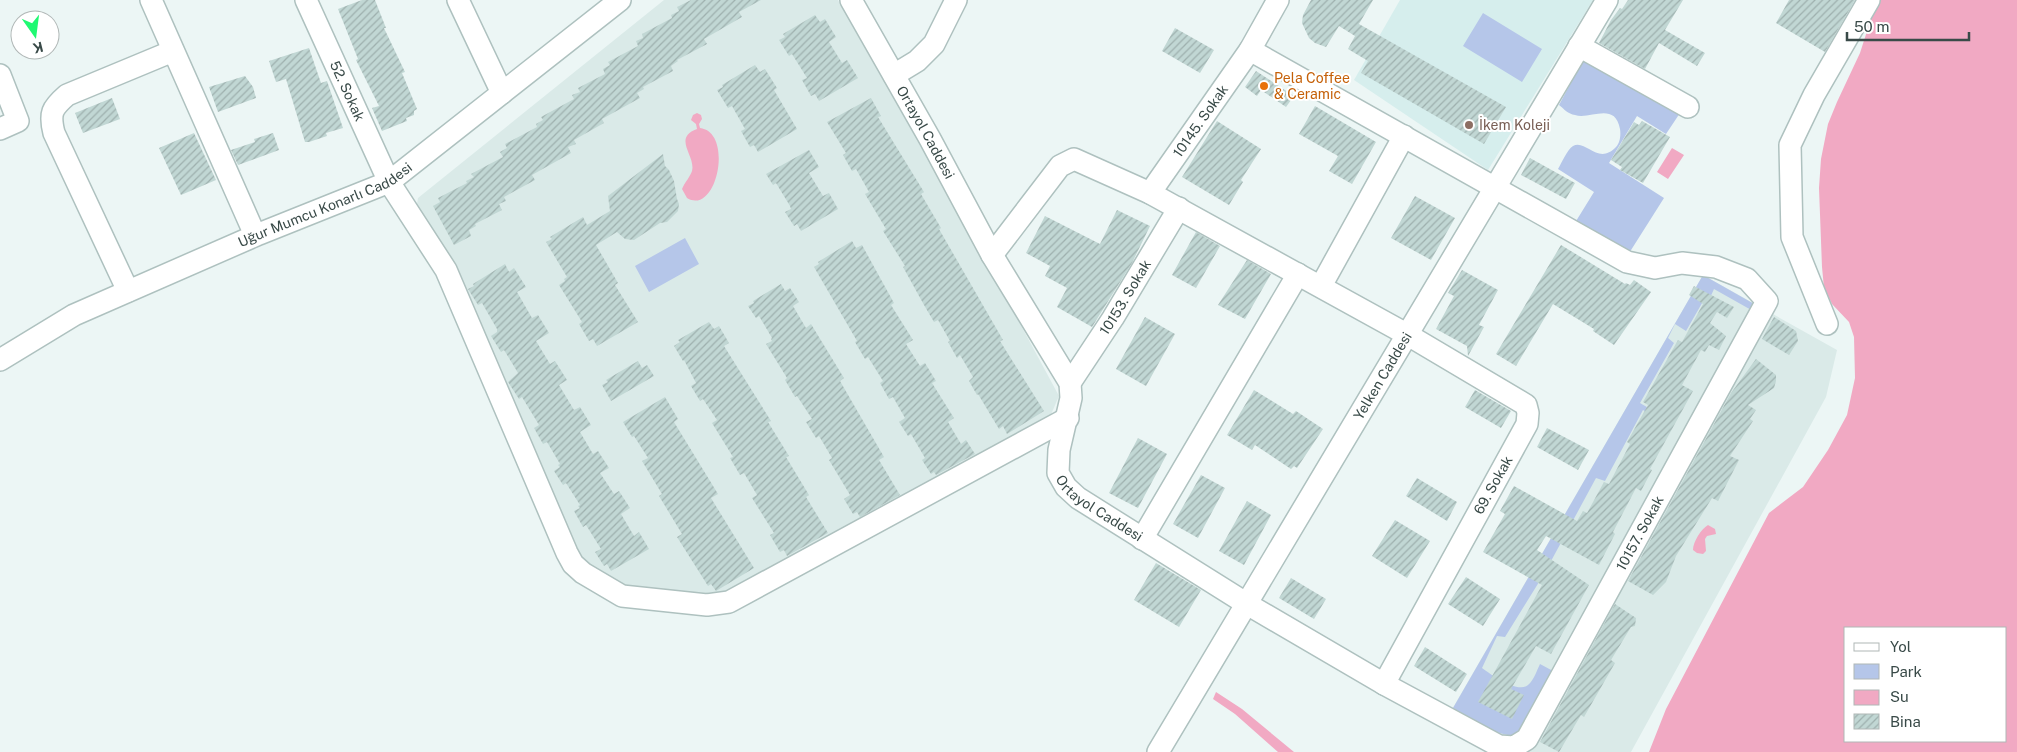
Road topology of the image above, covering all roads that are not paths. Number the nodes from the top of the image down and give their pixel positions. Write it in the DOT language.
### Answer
graph roads {
  1 [pos="151,0"];
  2 [pos="306,0"];
  3 [pos="458,0"];
  4 [pos="620,0"];
  5 [pos="851,0"];
  6 [pos="956,0"];
  7 [pos="1278,0"];
  8 [pos="1607,0"];
  9 [pos="1869,0"];
  10 [pos="1579,46"];
  11 [pos="1250,50"];
  12 [pos="173,51"];
  13 [pos="0,75"];
  14 [pos="894,75"];
  15 [pos="502,93"];
  16 [pos="1688,107"];
  17 [pos="0,129"];
  18 [pos="1404,136"];
  19 [pos="389,182"];
  20 [pos="1495,187"];
  21 [pos="1150,193"];
  22 [pos="1179,208"];
  23 [pos="255,236"];
  24 [pos="992,255"];
  25 [pos="1298,274"];
  26 [pos="1321,286"];
  27 [pos="128,291"];
  28 [pos="1827,324"];
  29 [pos="1408,335"];
  30 [pos="0,360"];
  31 [pos="1070,383"];
  32 [pos="1068,418"];
  33 [pos="1142,539"];
  34 [pos="1247,604"];
  35 [pos="1384,684"];
  36 [pos="1499,746"];
  37 [pos="1158,752"];
  1 -- 12 [label="street"];
  2 -- 19 [label="street, 52. Sokak"];
  3 -- 15 [label="street"];
  4 -- 15 [label="street, Uğur Mumcu Konarlı Caddesi"];
  5 -- 14 [label="street, Ortayol Caddesi"];
  6 -- 14 [label="street"];
  7 -- 11 [label="street, 10145. Sokak"];
  8 -- 10 [label="street, Yelken Caddesi"];
  9 -- 28 [label="street"];
  10 -- 16 [label="street"];
  10 -- 20 [label="street, Yelken Caddesi"];
  11 -- 18 [label="street"];
  11 -- 21 [label="street, 10145. Sokak"];
  12 -- 23 [label="street"];
  12 -- 27 [label="street"];
  13 -- 17 [label="street"];
  14 -- 24 [label="street, Ortayol Caddesi"];
  15 -- 19 [label="street, Uğur Mumcu Konarlı Caddesi"];
  18 -- 20 [label="street"];
  18 -- 26 [label="street"];
  19 -- 23 [label="street, Uğur Mumcu Konarlı Caddesi"];
  19 -- 32 [label="street, 52. Sokak"];
  20 -- 29 [label="street, Yelken Caddesi"];
  20 -- 36 [label="street, 10157. Sokak"];
  21 -- 22 [label="street, 69. Sokak"];
  21 -- 24 [label="street, 69. Sokak"];
  22 -- 25 [label="street, 69. Sokak"];
  22 -- 31 [label="street, 10153. Sokak"];
  23 -- 27 [label="street, Uğur Mumcu Konarlı Caddesi"];
  24 -- 31 [label="street, Ortayol Caddesi"];
  25 -- 26 [label="street, 69. Sokak"];
  25 -- 33 [label="street"];
  26 -- 29 [label="street, 69. Sokak"];
  27 -- 30 [label="street, Uğur Mumcu Konarlı Caddesi"];
  29 -- 34 [label="street, Yelken Caddesi"];
  29 -- 35 [label="street, 69. Sokak"];
  31 -- 32 [label="street, Ortayol Caddesi"];
  32 -- 33 [label="street, Ortayol Caddesi"];
  33 -- 34 [label="street, Ortayol Caddesi"];
  34 -- 35 [label="street, Ortayol Caddesi"];
  34 -- 37 [label="street, Yelken Caddesi"];
  35 -- 36 [label="street, Ortayol Caddesi"];
}
